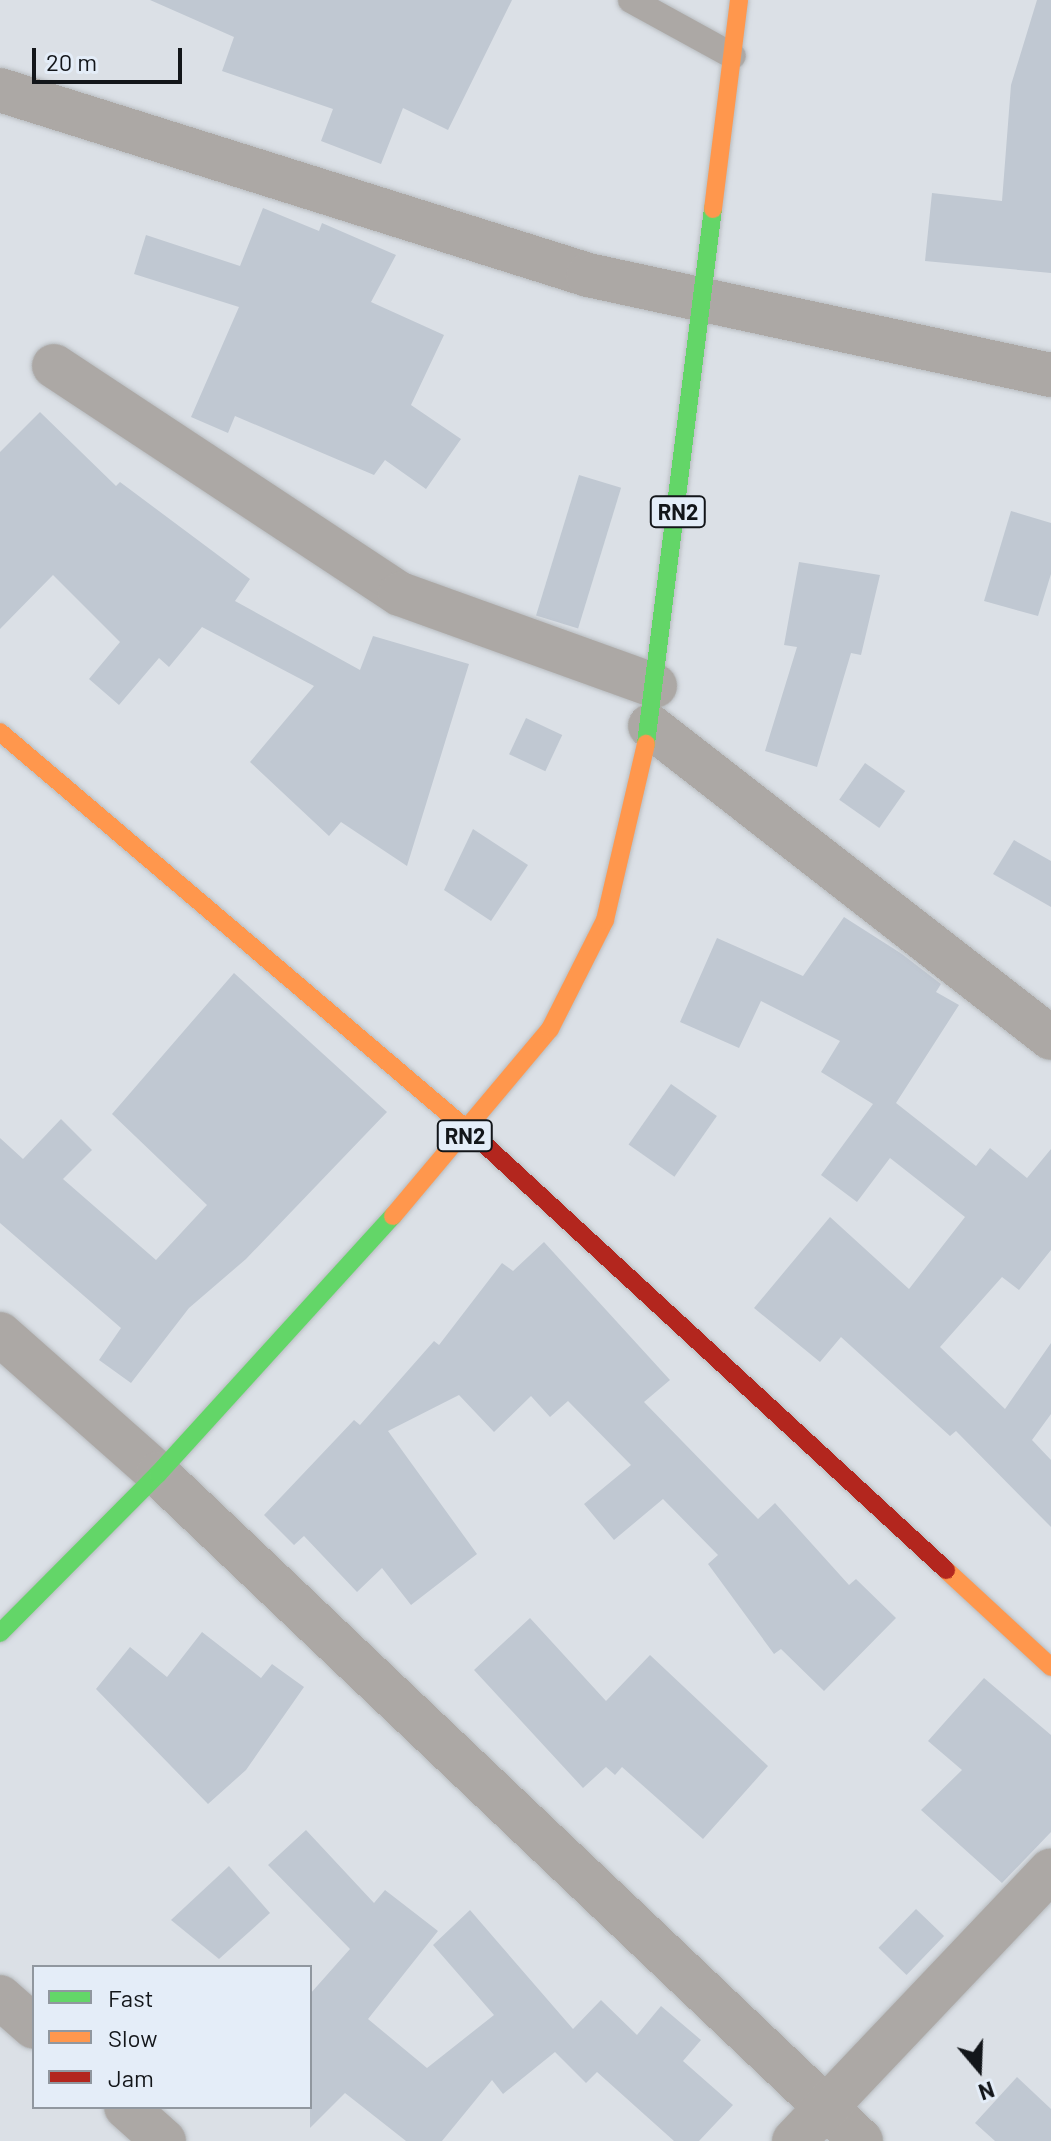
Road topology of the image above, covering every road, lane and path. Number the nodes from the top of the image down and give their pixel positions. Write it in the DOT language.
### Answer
graph roads {
  1 [pos="631,0"];
  2 [pos="739,0"];
  3 [pos="733,56"];
  4 [pos="0,90"];
  5 [pos="707,298"];
  6 [pos="54,366"];
  7 [pos="1051,375"];
  8 [pos="652,706"];
  9 [pos="0,732"];
  10 [pos="1051,1038"];
  11 [pos="470,1131"];
  12 [pos="0,1334"];
  13 [pos="158,1474"];
  14 [pos="0,1633"];
  15 [pos="1051,1667"];
  16 [pos="1051,1870"];
  17 [pos="0,1997"];
  18 [pos="32,2025"];
  19 [pos="128,2109"];
  20 [pos="826,2109"];
  21 [pos="164,2141"];
  22 [pos="794,2141"];
  23 [pos="861,2141"];
  1 -- 3 [label="lane"];
  2 -- 3 [label="main road, RN2"];
  3 -- 5 [label="main road, RN2"];
  4 -- 5 [label="street"];
  5 -- 7 [label="street"];
  5 -- 8 [label="main road, RN2"];
  6 -- 8 [label="street"];
  8 -- 10 [label="street"];
  8 -- 11 [label="main road, RN2"];
  9 -- 11 [label="main road"];
  11 -- 13 [label="main road, RN2"];
  11 -- 15 [label="main road"];
  12 -- 13 [label="street"];
  13 -- 14 [label="main road, RN2"];
  13 -- 20 [label="street"];
  16 -- 20 [label="street"];
  17 -- 18 [label="street"];
  19 -- 21 [label="street"];
  20 -- 22 [label="street"];
  20 -- 23 [label="street"];
}
